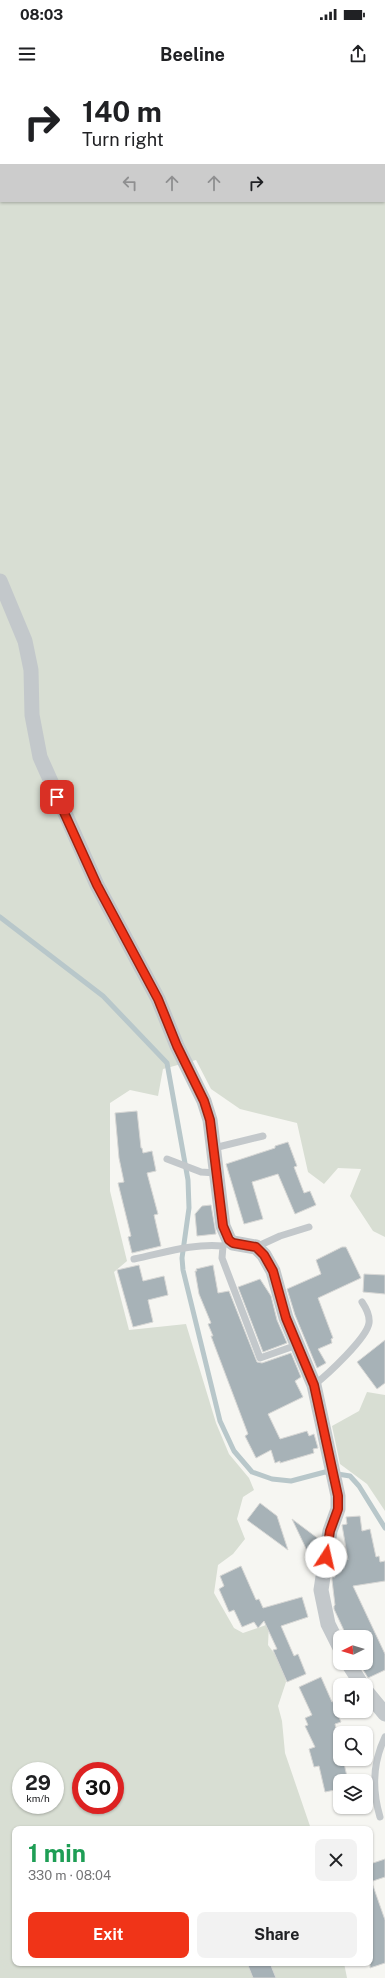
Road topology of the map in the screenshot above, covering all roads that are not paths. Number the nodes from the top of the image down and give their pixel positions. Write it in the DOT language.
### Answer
graph roads {
  1 [pos="0,581"];
  2 [pos="263,1136"];
  3 [pos="214,1148"];
  4 [pos="167,1159"];
  5 [pos="216,1173"];
  6 [pos="309,1227"];
  7 [pos="226,1243"];
  8 [pos="256,1247"];
  9 [pos="134,1259"];
  10 [pos="362,1302"];
  11 [pos="297,1344"];
  12 [pos="314,1385"];
  13 [pos="333,1634"];
  14 [pos="373,1699"];
  15 [pos="385,1714"];
  16 [pos="385,1736"];
  17 [pos="380,1817"];
  1 -- 3 [label="street"];
  2 -- 3 [label="lane"];
  3 -- 5 [label="street"];
  4 -- 5 [label="lane"];
  5 -- 7 [label="street"];
  6 -- 8 [label="lane"];
  7 -- 8 [label="street"];
  7 -- 9 [label="lane"];
  7 -- 11 [label="lane"];
  8 -- 11 [label="street"];
  10 -- 12 [label="lane"];
  11 -- 12 [label="street"];
  12 -- 13 [label="street"];
  14 -- 15 [label="street"];
  16 -- 17 [label="lane"];
}
